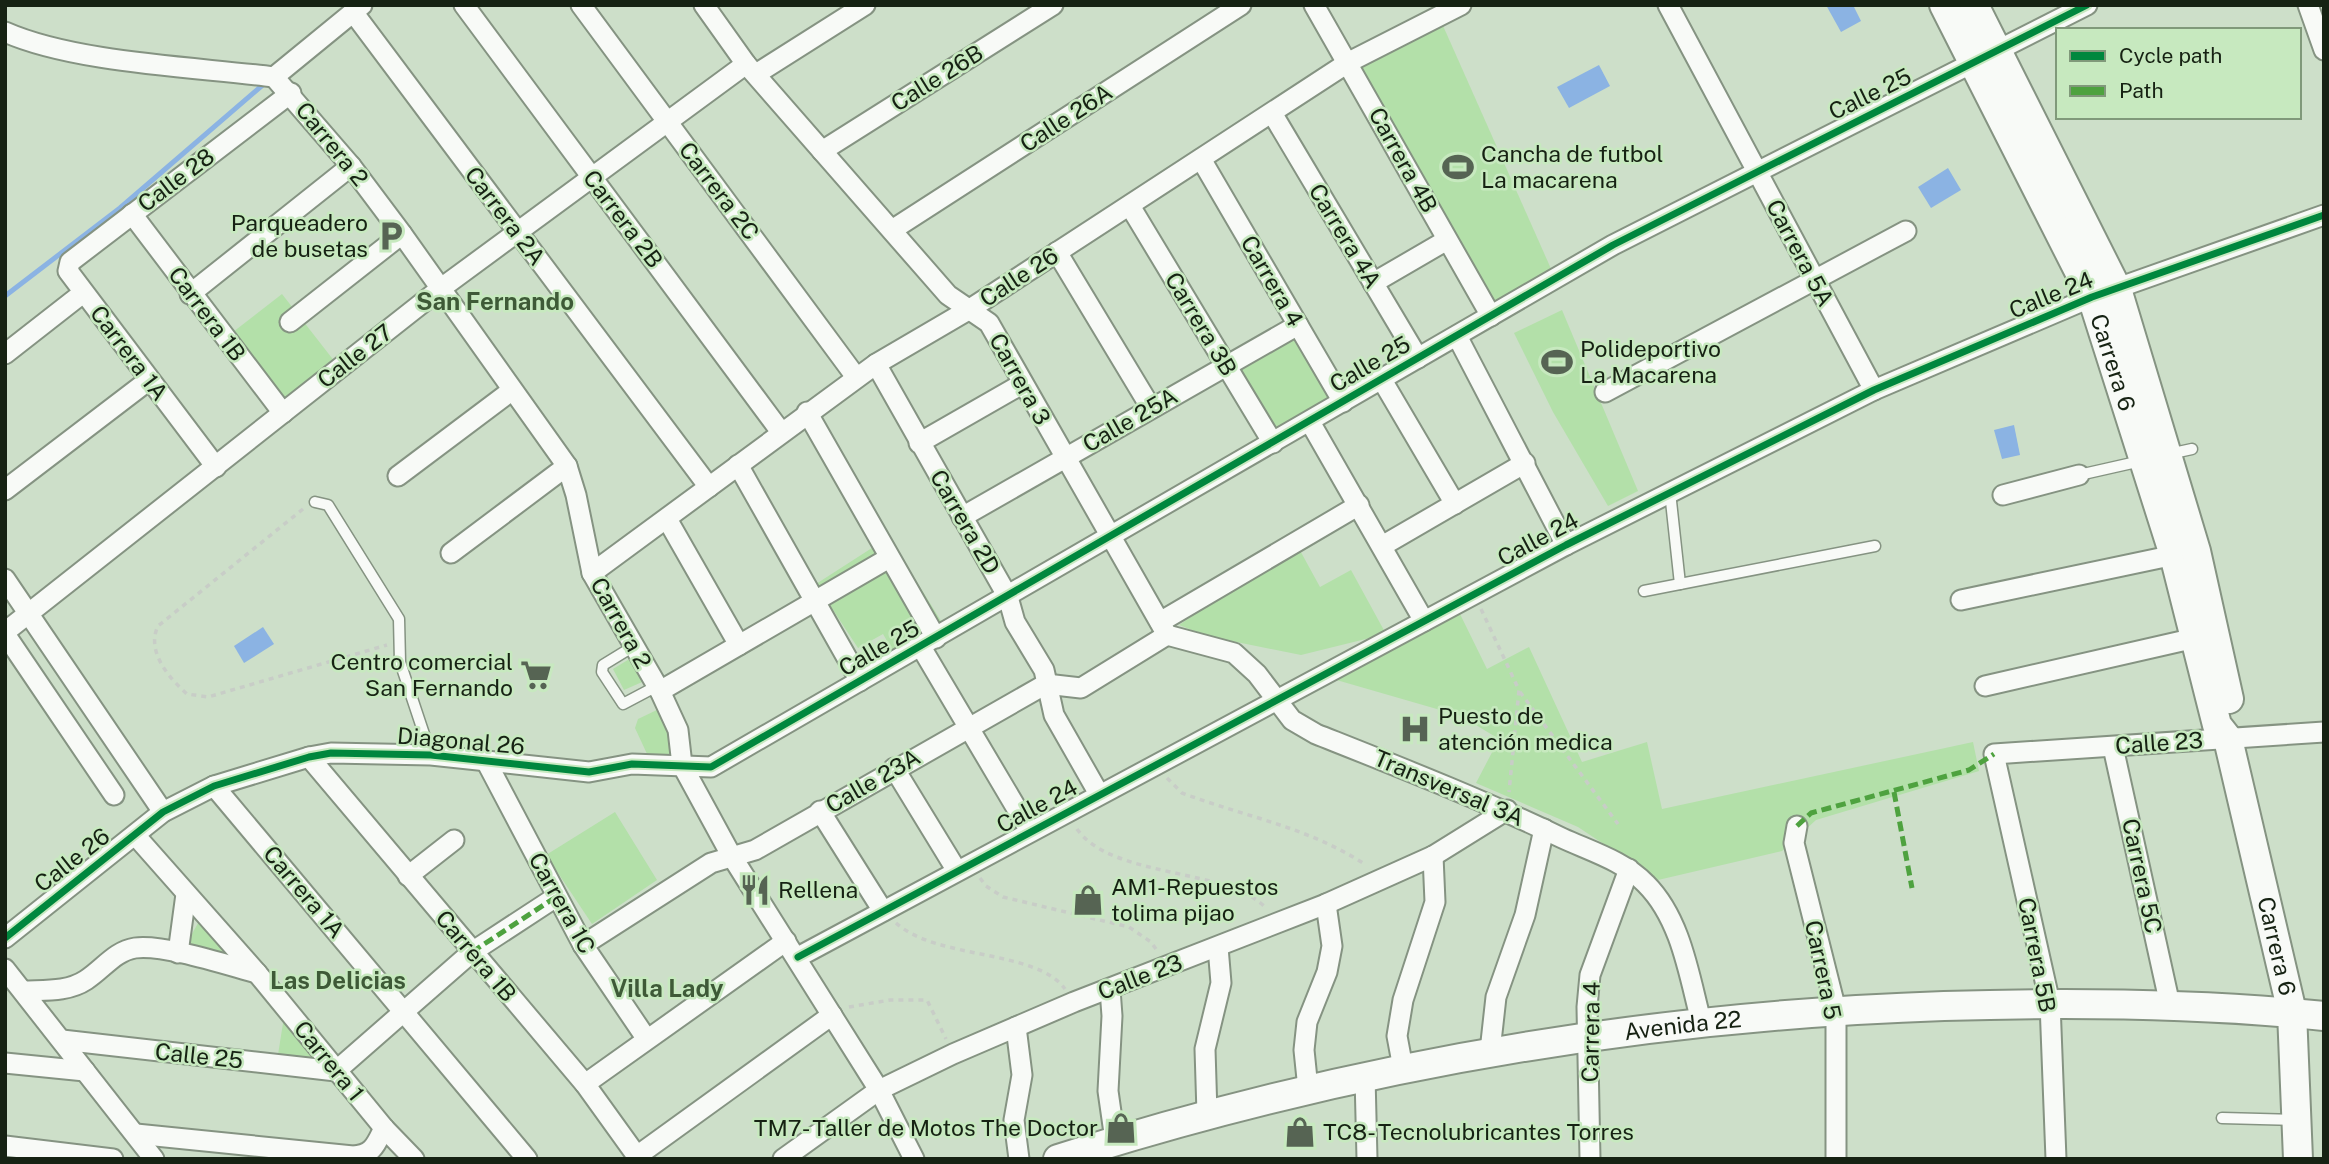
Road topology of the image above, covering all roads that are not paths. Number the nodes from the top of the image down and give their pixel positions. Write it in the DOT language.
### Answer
graph roads {
  1 [pos="464,5"];
  2 [pos="582,5"];
  3 [pos="704,5"];
  4 [pos="865,5"];
  5 [pos="1053,5"];
  6 [pos="1241,5"];
  7 [pos="1314,5"];
  8 [pos="1461,5"];
  9 [pos="1668,5"];
  10 [pos="1944,5"];
  11 [pos="1974,5"];
  12 [pos="2087,5"];
  13 [pos="2308,5"];
  14 [pos="358,8"];
  15 [pos="5,32"];
  16 [pos="2324,50"];
  17 [pos="1986,58"];
  18 [pos="1349,62"];
  19 [pos="751,69"];
  20 [pos="274,77"];
  21 [pos="291,93"];
  22 [pos="1272,113"];
  23 [pos="666,120"];
  24 [pos="822,151"];
  25 [pos="1201,159"];
  26 [pos="351,166"];
  27 [pos="1756,172"];
  28 [pos="591,176"];
  29 [pos="1129,205"];
  30 [pos="131,214"];
  31 [pos="2324,215"];
  32 [pos="892,230"];
  33 [pos="517,232"];
  34 [pos="1906,232"];
  35 [pos="402,234"];
  36 [pos="1447,240"];
  37 [pos="1057,252"];
  38 [pos="68,271"];
  39 [pos="1815,280"];
  40 [pos="1373,283"];
  41 [pos="440,289"];
  42 [pos="83,293"];
  43 [pos="2105,293"];
  44 [pos="190,294"];
  45 [pos="970,309"];
  46 [pos="1491,316"];
  47 [pos="290,322"];
  48 [pos="1298,325"];
  49 [pos="1457,336"];
  50 [pos="5,354"];
  51 [pos="1418,358"];
  52 [pos="876,364"];
  53 [pos="1226,366"];
  54 [pos="856,377"];
  55 [pos="149,380"];
  56 [pos="1382,380"];
  57 [pos="1022,384"];
  58 [pos="1874,390"];
  59 [pos="511,391"];
  60 [pos="1605,392"];
  61 [pos="1343,402"];
  62 [pos="1151,408"];
  63 [pos="807,412"];
  64 [pos="283,413"];
  65 [pos="1310,422"];
  66 [pos="781,432"];
  67 [pos="919,443"];
  68 [pos="1273,443"];
  69 [pos="2169,454"];
  70 [pos="1065,457"];
  71 [pos="1525,463"];
  72 [pos="738,465"];
  73 [pos="566,466"];
  74 [pos="216,467"];
  75 [pos="2079,475"];
  76 [pos="398,476"];
  77 [pos="709,487"];
  78 [pos="5,490"];
  79 [pos="1670,492"];
  80 [pos="2003,495"];
  81 [pos="315,502"];
  82 [pos="1455,504"];
  83 [pos="1359,505"];
  84 [pos="962,517"];
  85 [pos="667,519"];
  86 [pos="1112,538"];
  87 [pos="1566,545"];
  88 [pos="1382,546"];
  89 [pos="1875,546"];
  90 [pos="452,553"];
  91 [pos="2185,553"];
  92 [pos="889,558"];
  93 [pos="592,573"];
  94 [pos="5,579"];
  95 [pos="1680,584"];
  96 [pos="1644,591"];
  97 [pos="1008,597"];
  98 [pos="1961,600"];
  99 [pos="815,601"];
  100 [pos="29,614"];
  101 [pos="1424,621"];
  102 [pos="1164,628"];
  103 [pos="5,633"];
  104 [pos="2206,636"];
  105 [pos="928,642"];
  106 [pos="739,645"];
  107 [pos="634,646"];
  108 [pos="860,681"];
  109 [pos="1046,684"];
  110 [pos="1984,686"];
  111 [pos="659,689"];
  112 [pos="1275,699"];
  113 [pos="968,727"];
  114 [pos="2324,733"];
  115 [pos="2228,739"];
  116 [pos="2113,747"];
  117 [pos="1994,754"];
  118 [pos="431,755"];
  119 [pos="309,757"];
  120 [pos="487,763"];
  121 [pos="682,765"];
  122 [pos="894,768"];
  123 [pos="214,786"];
  124 [pos="1099,794"];
  125 [pos="114,795"];
  126 [pos="1507,810"];
  127 [pos="820,811"];
  128 [pos="163,812"];
  129 [pos="1797,826"];
  130 [pos="1544,829"];
  131 [pos="1030,831"];
  132 [pos="135,835"];
  133 [pos="454,840"];
  134 [pos="731,855"];
  135 [pos="1433,856"];
  136 [pos="964,867"];
  137 [pos="1629,869"];
  138 [pos="408,876"];
  139 [pos="186,894"];
  140 [pos="556,897"];
  141 [pos="1326,904"];
  142 [pos="883,911"];
  143 [pos="5,938"];
  144 [pos="786,941"];
  145 [pos="583,945"];
  146 [pos="1218,947"];
  147 [pos="472,952"];
  148 [pos="178,953"];
  149 [pos="798,957"];
  150 [pos="5,969"];
  151 [pos="257,973"];
  152 [pos="1110,989"];
  153 [pos="24,991"];
  154 [pos="2050,1003"];
  155 [pos="2170,1005"];
  156 [pos="405,1010"];
  157 [pos="1836,1010"];
  158 [pos="2292,1013"];
  159 [pos="832,1014"];
  160 [pos="2324,1016"];
  161 [pos="1701,1021"];
  162 [pos="1016,1027"];
  163 [pos="1590,1035"];
  164 [pos="646,1038"];
  165 [pos="62,1040"];
  166 [pos="1490,1051"];
  167 [pos="5,1063"];
  168 [pos="1403,1068"];
  169 [pos="85,1070"];
  170 [pos="336,1071"];
  171 [pos="1365,1076"];
  172 [pos="585,1084"];
  173 [pos="1308,1089"];
  174 [pos="879,1090"];
  175 [pos="1207,1114"];
  176 [pos="2222,1118"];
  177 [pos="2297,1121"];
  178 [pos="384,1128"];
  179 [pos="136,1134"];
  180 [pos="1115,1140"];
  181 [pos="7,1150"];
  182 [pos="638,1157"];
  183 [pos="113,1159"];
  184 [pos="154,1159"];
  185 [pos="414,1159"];
  186 [pos="527,1159"];
  187 [pos="783,1159"];
  188 [pos="914,1159"];
  189 [pos="1019,1159"];
  190 [pos="1058,1159"];
  191 [pos="1367,1159"];
  192 [pos="1590,1159"];
  193 [pos="1836,1159"];
  194 [pos="2056,1159"];
  195 [pos="2298,1159"];
  1 -- 28 [label="street, Carrera 2B"];
  2 -- 23 [label="street, Carrera 2C"];
  3 -- 19 [label="street"];
  4 -- 19 [label="street, Calle 27"];
  5 -- 24 [label="street, Calle 26B"];
  6 -- 32 [label="street, Calle 26A"];
  7 -- 18 [label="street, Carrera 4B"];
  8 -- 18 [label="street, Calle 26"];
  9 -- 27 [label="street, Carrera 5A"];
  10 -- 17 [label="street, Carrera 6"];
  11 -- 17 [label="street, Carrera 6"];
  12 -- 17 [label="street, Calle 25"];
  13 -- 16 [label="street"];
  14 -- 20 [label="street"];
  14 -- 33 [label="street, Carrera 2A"];
  15 -- 20 [label="street"];
  17 -- 27 [label="street, Calle 25"];
  17 -- 43 [label="street, Carrera 6"];
  18 -- 22 [label="street, Calle 26"];
  18 -- 36 [label="street, Carrera 4B"];
  19 -- 23 [label="street, Calle 27"];
  19 -- 24 [label="street, Carrera 3"];
  20 -- 21 [label="street, Carrera 2"];
  21 -- 26 [label="street, Carrera 2"];
  21 -- 30 [label="street, Calle 28"];
  22 -- 25 [label="street, Calle 26"];
  22 -- 40 [label="street, Carrera 4A"];
  23 -- 28 [label="street, Calle 27"];
  23 -- 54 [label="street, Carrera 2C"];
  24 -- 32 [label="street, Carrera 3"];
  25 -- 29 [label="street, Calle 26"];
  25 -- 48 [label="street, Carrera 4"];
  26 -- 35 [label="street, Carrera 2"];
  26 -- 44 [label="street"];
  27 -- 39 [label="street, Carrera 5A"];
  27 -- 46 [label="street, Calle 25"];
  28 -- 33 [label="street, Calle 27"];
  28 -- 66 [label="street, Carrera 2B"];
  29 -- 37 [label="street, Calle 26"];
  29 -- 53 [label="street, Carrera 3B"];
  30 -- 38 [label="street, Calle 28"];
  30 -- 44 [label="street, Carrera 1B"];
  31 -- 43 [label="street, Calle 24"];
  32 -- 45 [label="street, Carrera 3"];
  33 -- 41 [label="street, Calle 27"];
  33 -- 77 [label="street, Carrera 2A"];
  34 -- 39 [label="street"];
  35 -- 41 [label="street, Carrera 2"];
  35 -- 47 [label="street"];
  36 -- 40 [label="street"];
  36 -- 46 [label="street, Carrera 4B"];
  37 -- 45 [label="street, Calle 26"];
  37 -- 62 [label="street"];
  38 -- 42 [label="street, Carrera 1A"];
  39 -- 58 [label="street, Carrera 5A"];
  39 -- 60 [label="street"];
  40 -- 51 [label="street, Carrera 4A"];
  41 -- 59 [label="street, Carrera 2"];
  41 -- 64 [label="street, Calle 27"];
  42 -- 50 [label="street"];
  42 -- 55 [label="street, Carrera 1A"];
  43 -- 58 [label="street, Calle 24"];
  43 -- 69 [label="street, Carrera 6"];
  44 -- 64 [label="street, Carrera 1B"];
  45 -- 52 [label="street, Calle 26"];
  45 -- 57 [label="street, Carrera 3"];
  46 -- 49 [label="street, Calle 25"];
  48 -- 53 [label="street, Calle 25A"];
  48 -- 61 [label="street, Carrera 4"];
  49 -- 51 [label="street, Calle 25"];
  49 -- 71 [label="street"];
  51 -- 56 [label="street, Calle 25"];
  52 -- 54 [label="street, Calle 26"];
  52 -- 67 [label="street, Carrera 2D"];
  53 -- 62 [label="street, Calle 25A"];
  53 -- 68 [label="street, Carrera 3B"];
  54 -- 63 [label="street, Calle 26"];
  55 -- 74 [label="street, Carrera 1A"];
  55 -- 78 [label="street"];
  56 -- 61 [label="street, Calle 25"];
  56 -- 82 [label="street"];
  57 -- 67 [label="street"];
  57 -- 70 [label="street, Carrera 3"];
  58 -- 79 [label="street, Calle 24"];
  59 -- 73 [label="street, Carrera 2"];
  59 -- 76 [label="street"];
  61 -- 65 [label="street, Calle 25"];
  62 -- 70 [label="street, Calle 25A"];
  63 -- 66 [label="street, Calle 26"];
  63 -- 92 [label="street"];
  64 -- 74 [label="street, Calle 27"];
  65 -- 68 [label="street, Calle 25"];
  65 -- 83 [label="street"];
  66 -- 72 [label="street, Calle 26"];
  67 -- 84 [label="street, Carrera 2D"];
  68 -- 86 [label="street, Calle 25"];
  69 -- 75 [label="lane"];
  69 -- 91 [label="street, Carrera 6"];
  70 -- 84 [label="street, Calle 25A"];
  70 -- 86 [label="street, Carrera 3"];
  71 -- 82 [label="street"];
  71 -- 87 [label="street"];
  72 -- 77 [label="street, Calle 26"];
  72 -- 99 [label="street"];
  73 -- 90 [label="street"];
  73 -- 93 [label="street, Carrera 2"];
  74 -- 100 [label="street, Calle 27"];
  75 -- 80 [label="street"];
  77 -- 85 [label="street, Calle 26"];
  79 -- 87 [label="street, Calle 24"];
  79 -- 95 [label="lane"];
  81 -- 118 [label="lane"];
  82 -- 88 [label="street"];
  83 -- 88 [label="street"];
  83 -- 102 [label="street"];
  84 -- 97 [label="street, Carrera 2D"];
  85 -- 93 [label="street, Calle 26"];
  85 -- 106 [label="street"];
  86 -- 97 [label="street, Calle 25"];
  86 -- 102 [label="street, Carrera 3"];
  87 -- 101 [label="street, Calle 24"];
  88 -- 101 [label="street"];
  89 -- 95 [label="lane"];
  91 -- 98 [label="street"];
  91 -- 104 [label="street, Carrera 6"];
  92 -- 99 [label="street"];
  92 -- 105 [label="street"];
  93 -- 107 [label="street, Carrera 2"];
  94 -- 100 [label="street"];
  95 -- 96 [label="lane"];
  97 -- 105 [label="street, Calle 25"];
  97 -- 109 [label="street, Carrera 2D"];
  99 -- 106 [label="street"];
  99 -- 108 [label="street"];
  100 -- 103 [label="street, Calle 27"];
  100 -- 128 [label="street"];
  101 -- 112 [label="street, Calle 24"];
  102 -- 109 [label="street"];
  102 -- 112 [label="street"];
  103 -- 125 [label="street"];
  104 -- 110 [label="street"];
  104 -- 115 [label="street, Carrera 6"];
  105 -- 108 [label="street, Calle 25"];
  105 -- 113 [label="street"];
  106 -- 111 [label="street"];
  107 -- 111 [label="street, Carrera 2"];
  107 -- 111 [label="lane"];
  108 -- 121 [label="street, Calle 25"];
  109 -- 113 [label="street, Calle 23A"];
  109 -- 124 [label="street, Carrera 2D"];
  111 -- 121 [label="street, Carrera 2"];
  112 -- 124 [label="street, Calle 24"];
  112 -- 126 [label="street, Transversal 3A"];
  113 -- 122 [label="street, Calle 23A"];
  113 -- 131 [label="street"];
  114 -- 115 [label="street, Calle 23"];
  115 -- 116 [label="street, Calle 23"];
  115 -- 158 [label="street, Carrera 6"];
  116 -- 117 [label="street, Calle 23"];
  116 -- 155 [label="street, Carrera 5C"];
  117 -- 154 [label="street, Carrera 5B"];
  118 -- 119 [label="street, Diagonal 26"];
  118 -- 120 [label="street, Diagonal 26"];
  119 -- 123 [label="street, Diagonal 26"];
  119 -- 138 [label="street, Carrera 1B"];
  120 -- 121 [label="street, Diagonal 26"];
  120 -- 140 [label="street, Carrera 1C"];
  121 -- 134 [label="street, Carrera 2"];
  122 -- 127 [label="street, Calle 23A"];
  122 -- 136 [label="street"];
  123 -- 128 [label="street, Diagonal 26"];
  123 -- 156 [label="street, Carrera 1A"];
  124 -- 131 [label="street, Calle 24"];
  126 -- 130 [label="street, Transversal 3A"];
  126 -- 135 [label="street, Calle 23"];
  127 -- 134 [label="street, Calle 23A"];
  127 -- 142 [label="street"];
  128 -- 132 [label="street, Calle 26"];
  129 -- 157 [label="street, Carrera 5"];
  130 -- 137 [label="street, Transversal 3A"];
  130 -- 166 [label="street"];
  131 -- 136 [label="street, Calle 24"];
  132 -- 139 [label="street, Carrera 1"];
  132 -- 143 [label="street, Calle 26"];
  133 -- 138 [label="street"];
  134 -- 144 [label="street, Carrera 2"];
  134 -- 145 [label="street, Calle 23A"];
  135 -- 141 [label="street, Calle 23"];
  135 -- 168 [label="street"];
  136 -- 142 [label="street, Calle 24"];
  137 -- 161 [label="street"];
  137 -- 163 [label="street, Carrera 4"];
  138 -- 147 [label="street, Carrera 1B"];
  139 -- 148 [label="street"];
  139 -- 151 [label="street, Carrera 1"];
  140 -- 145 [label="street, Carrera 1C"];
  140 -- 147 [label="street"];
  141 -- 146 [label="street, Calle 23"];
  141 -- 173 [label="street"];
  142 -- 149 [label="street, Calle 24"];
  144 -- 149 [label="street, Carrera 2"];
  144 -- 164 [label="street"];
  145 -- 164 [label="street, Carrera 1C"];
  146 -- 152 [label="street, Calle 23"];
  146 -- 175 [label="street"];
  147 -- 156 [label="street"];
  147 -- 172 [label="street, Carrera 1B"];
  148 -- 151 [label="street"];
  148 -- 153 [label="street"];
  149 -- 159 [label="street, Carrera 2"];
  150 -- 153 [label="street"];
  151 -- 170 [label="street, Carrera 1"];
  152 -- 162 [label="street, Calle 23"];
  152 -- 180 [label="street"];
  153 -- 165 [label="street"];
  154 -- 155 [label="street, Avenida 22"];
  154 -- 157 [label="street, Avenida 22"];
  154 -- 194 [label="street, Carrera 5B"];
  155 -- 158 [label="street, Avenida 22"];
  156 -- 170 [label="street"];
  156 -- 186 [label="street, Carrera 1A"];
  157 -- 161 [label="street, Avenida 22"];
  157 -- 193 [label="street, Carrera 5"];
  158 -- 160 [label="street, Avenida 22"];
  158 -- 177 [label="street, Carrera 6"];
  159 -- 174 [label="street, Carrera 2"];
  159 -- 182 [label="street"];
  161 -- 163 [label="street, Avenida 22"];
  162 -- 174 [label="street, Calle 23"];
  162 -- 189 [label="street"];
  163 -- 166 [label="street, Avenida 22"];
  163 -- 192 [label="street, Carrera 4"];
  164 -- 172 [label="street"];
  165 -- 169 [label="street"];
  165 -- 170 [label="street, Calle 25"];
  166 -- 168 [label="street, Avenida 22"];
  167 -- 169 [label="street"];
  168 -- 171 [label="street, Avenida 22"];
  169 -- 179 [label="street"];
  170 -- 178 [label="street, Carrera 1"];
  171 -- 173 [label="street, Avenida 22"];
  171 -- 191 [label="street"];
  172 -- 182 [label="street, Carrera 1B"];
  173 -- 175 [label="street, Avenida 22"];
  174 -- 187 [label="street, Calle 23"];
  174 -- 188 [label="street, Carrera 2"];
  175 -- 180 [label="street, Avenida 22"];
  176 -- 177 [label="lane"];
  177 -- 195 [label="street, Carrera 6"];
  178 -- 179 [label="street"];
  178 -- 185 [label="street, Carrera 1"];
  179 -- 184 [label="street"];
  180 -- 190 [label="street, Avenida 22"];
  181 -- 183 [label="street"];
}
